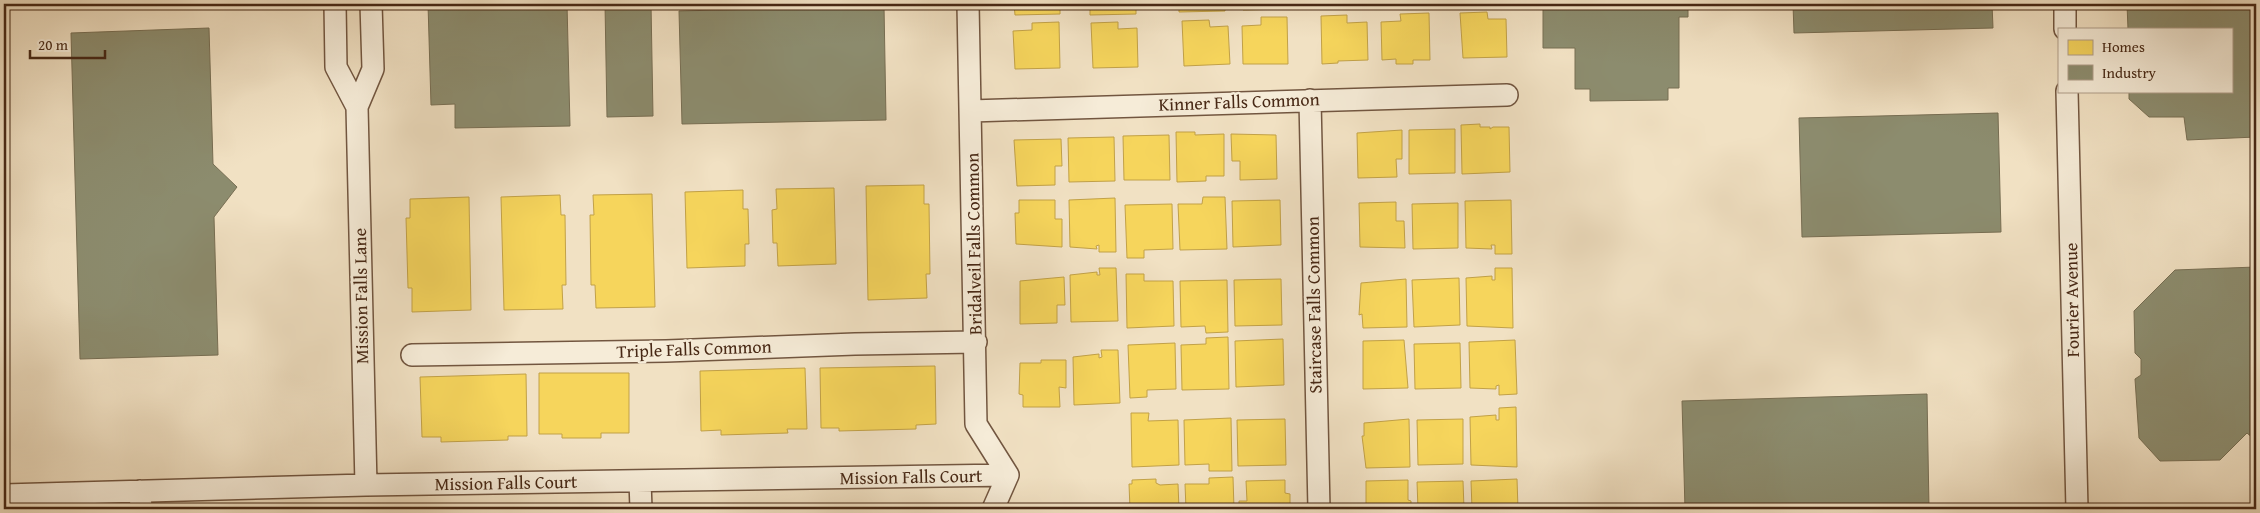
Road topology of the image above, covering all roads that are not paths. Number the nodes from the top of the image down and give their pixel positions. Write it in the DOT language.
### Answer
graph roads {
  1 [pos="335,4"];
  2 [pos="372,4"];
  3 [pos="968,4"];
  4 [pos="2065,4"];
  5 [pos="2065,28"];
  6 [pos="2067,92"];
  7 [pos="1506,94"];
  8 [pos="1310,100"];
  9 [pos="357,107"];
  10 [pos="971,111"];
  11 [pos="976,342"];
  12 [pos="412,355"];
  13 [pos="1008,474"];
  14 [pos="640,481"];
  15 [pos="366,486"];
  16 [pos="4,495"];
  17 [pos="141,500"];
  18 [pos="641,509"];
  19 [pos="994,509"];
  20 [pos="1319,509"];
  21 [pos="2077,509"];
  1 -- 9 [label="street, Mission Falls Lane"];
  2 -- 9 [label="street, Mission Falls Lane"];
  3 -- 10 [label="street, Bridalveil Falls Common"];
  4 -- 5 [label="street"];
  6 -- 21 [label="street, Fourier Avenue"];
  7 -- 8 [label="street, Kinner Falls Common"];
  8 -- 10 [label="street, Kinner Falls Common"];
  8 -- 20 [label="street, Staircase Falls Common"];
  9 -- 15 [label="street, Mission Falls Lane"];
  10 -- 11 [label="street, Bridalveil Falls Common"];
  11 -- 12 [label="street, Triple Falls Common"];
  11 -- 13 [label="street, Bridalveil Falls Common"];
  13 -- 14 [label="street, Mission Falls Court"];
  13 -- 19 [label="street"];
  14 -- 15 [label="street, Mission Falls Court"];
  14 -- 18 [label="street"];
  15 -- 17 [label="street, Mission Falls Court"];
  16 -- 17 [label="street, Mission Falls Court"];
}
